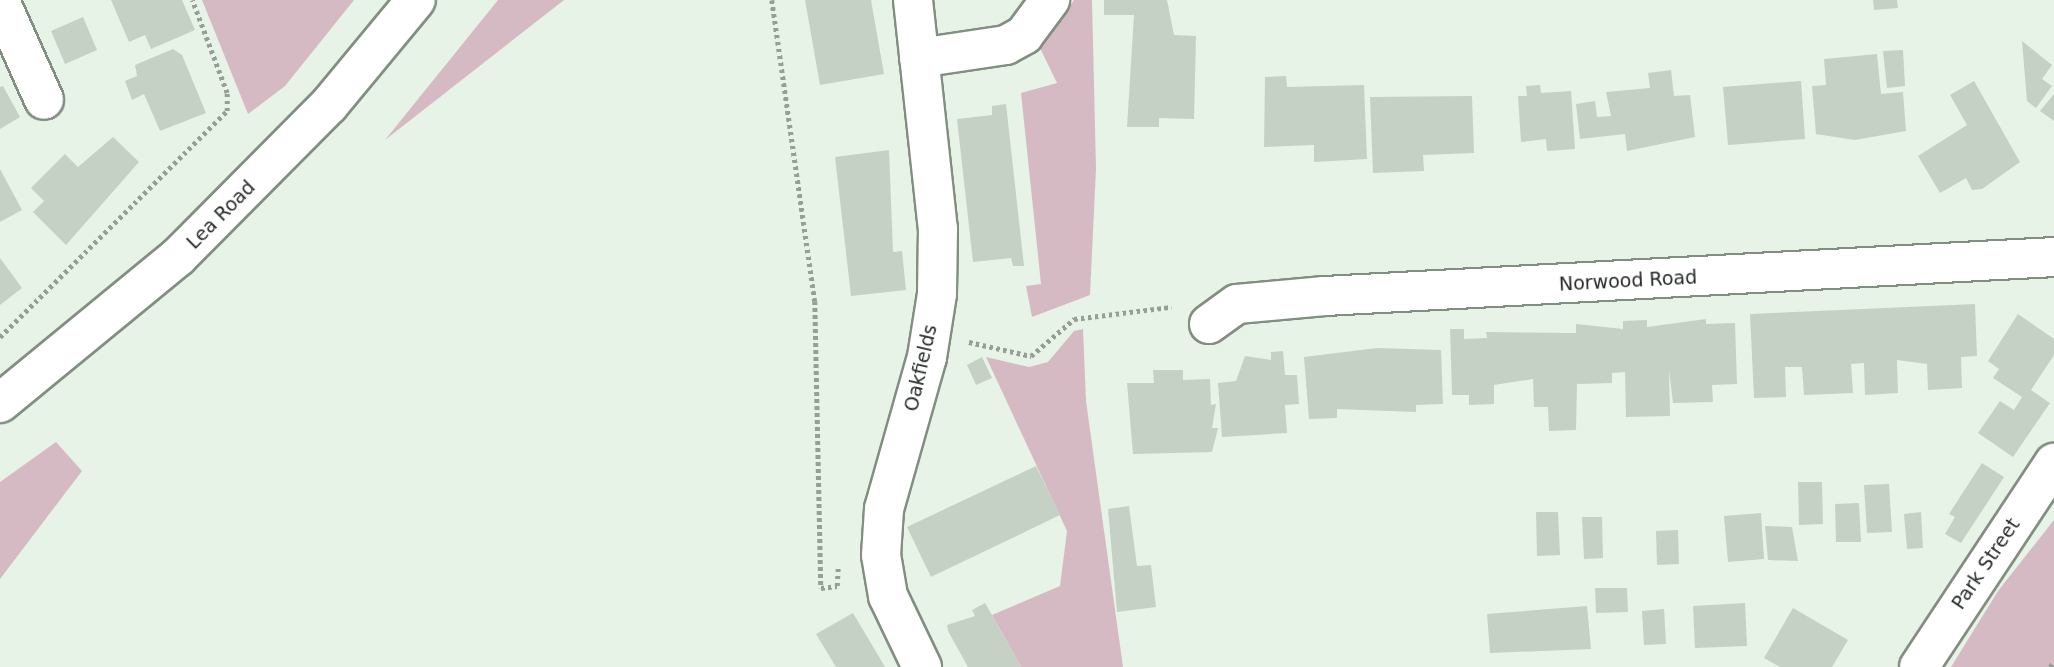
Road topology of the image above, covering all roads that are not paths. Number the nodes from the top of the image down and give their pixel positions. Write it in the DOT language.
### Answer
graph roads {
  1 [pos="416,0"];
  2 [pos="913,0"];
  3 [pos="1050,0"];
  4 [pos="0,1"];
  5 [pos="919,58"];
  6 [pos="44,100"];
  7 [pos="2054,257"];
  8 [pos="1209,324"];
  9 [pos="3,397"];
  10 [pos="2054,463"];
  11 [pos="922,667"];
  12 [pos="1919,667"];
  1 -- 9 [label="street, Lea Road"];
  2 -- 5 [label="street, Oakfields"];
  3 -- 5 [label="street"];
  4 -- 6 [label="street"];
  5 -- 11 [label="street, Oakfields"];
  7 -- 8 [label="street, Norwood Road"];
  10 -- 12 [label="street, Park Street"];
}
